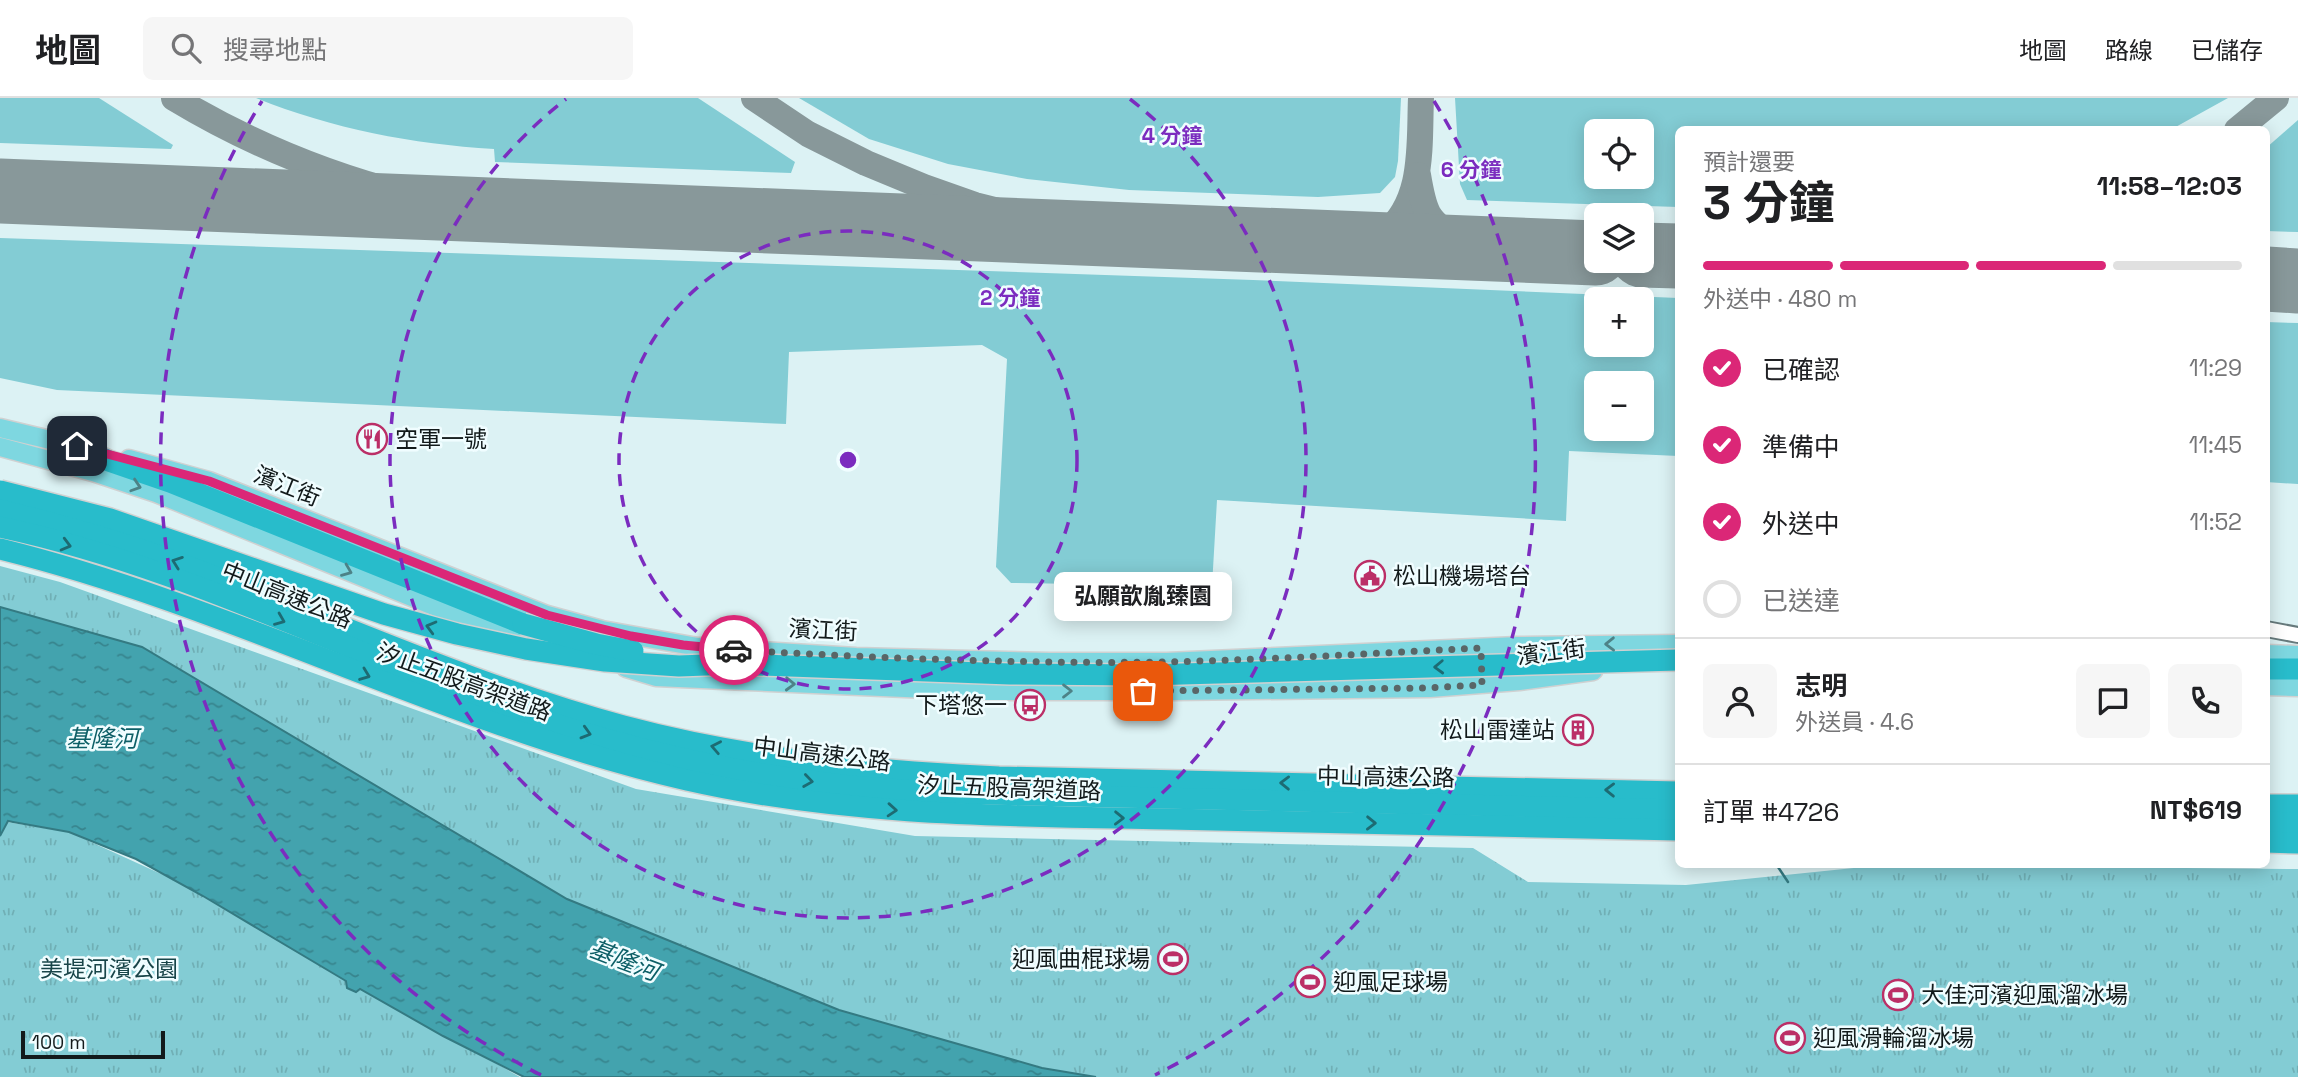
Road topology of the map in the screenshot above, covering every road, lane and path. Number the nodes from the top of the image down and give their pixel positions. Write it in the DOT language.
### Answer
graph roads {
  1 [pos="0,428"];
  2 [pos="77,446"];
  3 [pos="0,447"];
  4 [pos="0,491"];
  5 [pos="0,510"];
  6 [pos="0,527"];
  7 [pos="0,549"];
  8 [pos="547,615"];
  9 [pos="2270,630"];
  10 [pos="2298,635"];
  11 [pos="539,642"];
  12 [pos="2270,643"];
  13 [pos="1675,644"];
  14 [pos="2298,644"];
  15 [pos="1481,648"];
  16 [pos="2270,654"];
  17 [pos="2298,655"];
  18 [pos="1675,660"];
  19 [pos="733,664"];
  20 [pos="2270,668"];
  21 [pos="2298,669"];
  22 [pos="1675,670"];
  23 [pos="2270,680"];
  24 [pos="2298,681"];
  25 [pos="1482,685"];
  26 [pos="2270,686"];
  27 [pos="2298,687"];
  28 [pos="1675,792"];
  29 [pos="2270,805"];
  30 [pos="2298,805"];
  31 [pos="1675,810"];
  32 [pos="2270,822"];
  33 [pos="2298,823"];
  34 [pos="1675,830"];
  35 [pos="2270,842"];
  36 [pos="2298,843"];
  1 -- 2 [label="main road, 濱江街"];
  2 -- 8 [label="main road, 濱江街"];
  2 -- 19 [label="highway, bridge"];
  3 -- 11 [label="main road, 濱江街, one-way"];
  19 -- 4 [label="highway, 汐止五股高架道路, one-way, bridge"];
  28 -- 5 [label="highway, 中山高速公路, one-way, bridge"];
  6 -- 31 [label="highway, 中山高速公路, one-way, bridge"];
  7 -- 34 [label="highway, 汐止五股高架道路, one-way, bridge"];
  8 -- 11 [label="main road"];
  8 -- 15 [label="main road, 濱江街"];
  9 -- 10 [label="street"];
  11 -- 25 [label="main road, 濱江街, one-way"];
  12 -- 14 [label="main road"];
  13 -- 15 [label="main road, 濱江街, one-way"];
  15 -- 25 [label="main road"];
  16 -- 17 [label="main road"];
  18 -- 19 [label="highway, 汐止五股高架道路, one-way, bridge"];
  20 -- 21 [label="highway"];
  22 -- 25 [label="main road, 濱江街"];
  23 -- 24 [label="main road"];
  26 -- 27 [label="main road"];
  29 -- 30 [label="highway"];
  32 -- 33 [label="highway"];
  35 -- 36 [label="highway"];
}
